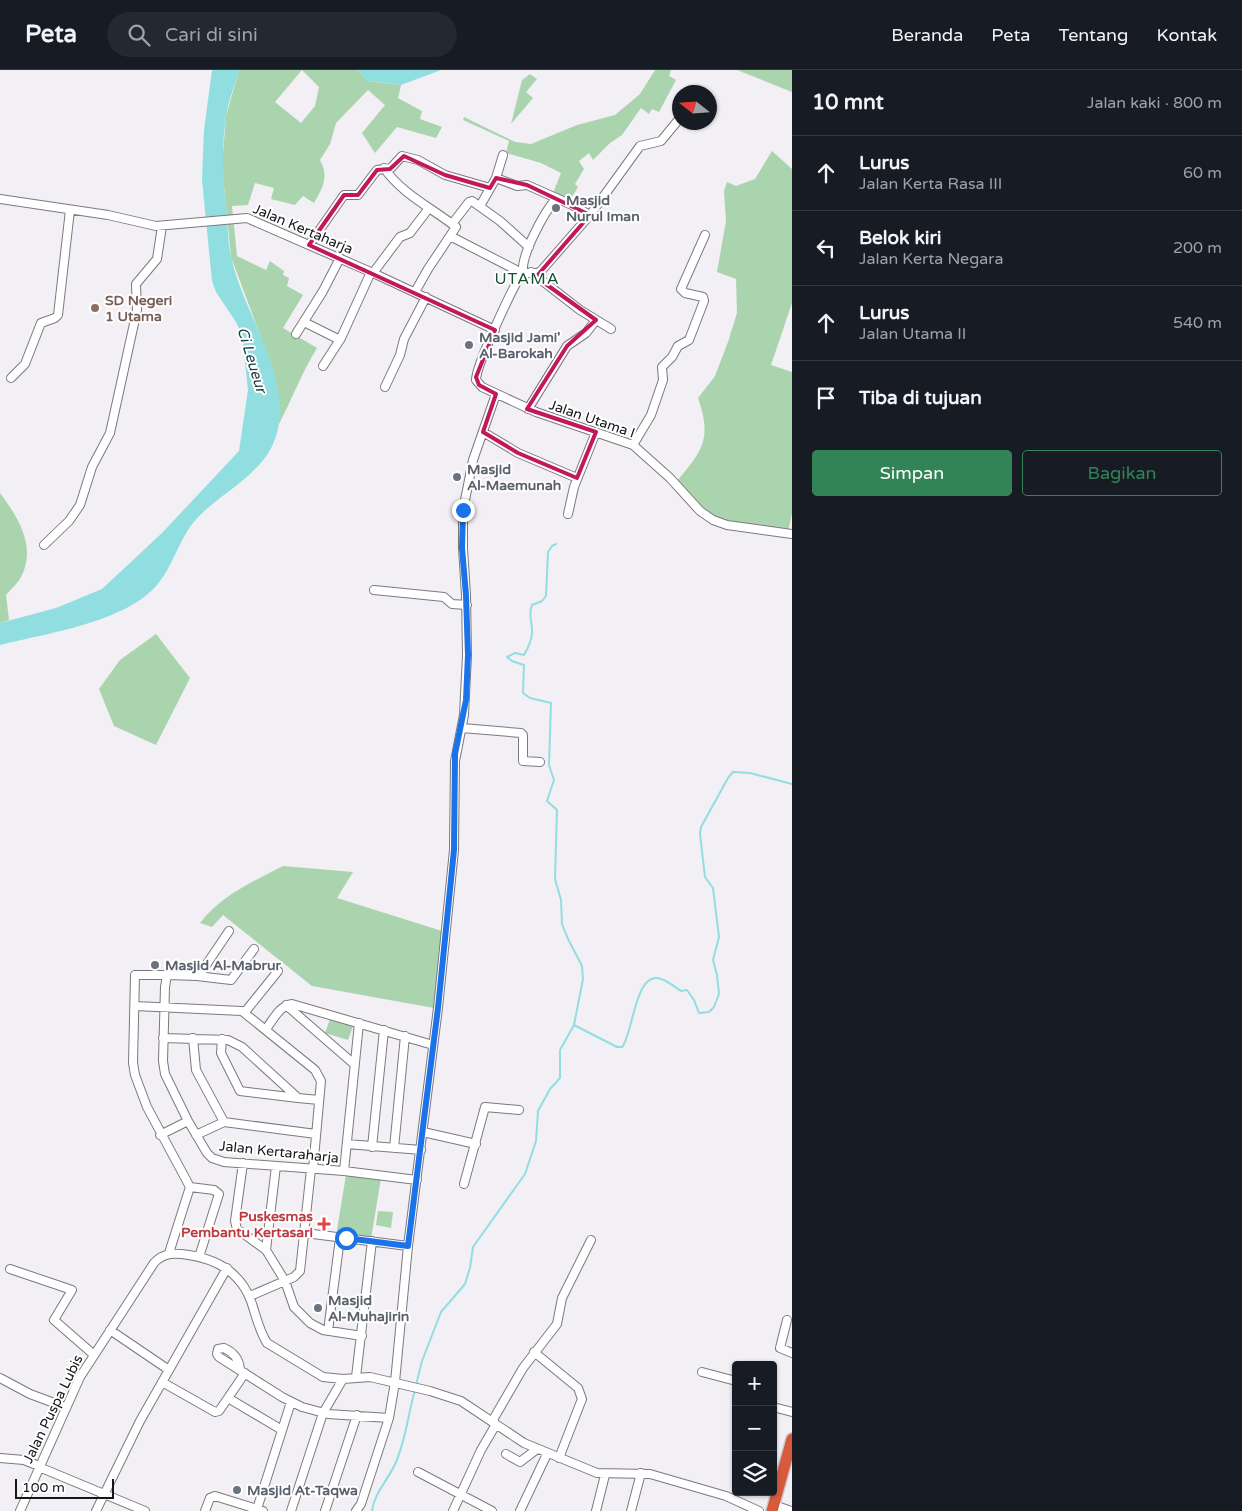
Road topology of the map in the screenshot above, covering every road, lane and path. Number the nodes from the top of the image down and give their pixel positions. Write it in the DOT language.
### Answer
graph roads {
  1 [pos="672,128"];
  2 [pos="503,155"];
  3 [pos="384,168"];
  4 [pos="496,178"];
  5 [pos="490,188"];
  6 [pos="0,199"];
  7 [pos="556,199"];
  8 [pos="480,206"];
  9 [pos="429,208"];
  10 [pos="70,210"];
  11 [pos="590,215"];
  12 [pos="452,224"];
  13 [pos="162,226"];
  14 [pos="705,235"];
  15 [pos="450,236"];
  16 [pos="309,245"];
  17 [pos="529,248"];
  18 [pos="340,258"];
  19 [pos="372,272"];
  20 [pos="525,272"];
  21 [pos="415,292"];
  22 [pos="426,297"];
  23 [pos="596,320"];
  24 [pos="304,322"];
  25 [pos="611,329"];
  26 [pos="495,330"];
  27 [pos="296,334"];
  28 [pos="340,340"];
  29 [pos="323,366"];
  30 [pos="11,378"];
  31 [pos="385,387"];
  32 [pos="496,394"];
  33 [pos="528,409"];
  34 [pos="483,432"];
  35 [pos="596,432"];
  36 [pos="633,445"];
  37 [pos="577,478"];
  38 [pos="568,514"];
  39 [pos="792,534"];
  40 [pos="44,545"];
  41 [pos="374,590"];
  42 [pos="465,605"];
  43 [pos="462,728"];
  44 [pos="540,762"];
  45 [pos="229,931"];
  46 [pos="254,948"];
  47 [pos="278,971"];
  48 [pos="167,975"];
  49 [pos="197,976"];
  50 [pos="286,1005"];
  51 [pos="135,1006"];
  52 [pos="164,1006"];
  53 [pos="245,1012"];
  54 [pos="359,1022"];
  55 [pos="266,1029"];
  56 [pos="384,1030"];
  57 [pos="405,1036"];
  58 [pos="163,1038"];
  59 [pos="193,1038"];
  60 [pos="222,1039"];
  61 [pos="433,1045"];
  62 [pos="354,1064"];
  63 [pos="298,1098"];
  64 [pos="319,1100"];
  65 [pos="519,1110"];
  66 [pos="188,1121"];
  67 [pos="224,1122"];
  68 [pos="423,1132"];
  69 [pos="316,1134"];
  70 [pos="160,1135"];
  71 [pos="196,1135"];
  72 [pos="347,1144"];
  73 [pos="476,1144"];
  74 [pos="372,1147"];
  75 [pos="394,1148"];
  76 [pos="420,1150"];
  77 [pos="243,1163"];
  78 [pos="276,1166"];
  79 [pos="312,1169"];
  80 [pos="344,1171"];
  81 [pos="417,1180"];
  82 [pos="464,1184"];
  83 [pos="190,1187"];
  84 [pos="305,1234"];
  85 [pos="340,1238"];
  86 [pos="591,1240"];
  87 [pos="372,1241"];
  88 [pos="408,1246"];
  89 [pos="266,1250"];
  90 [pos="169,1253"];
  91 [pos="199,1257"];
  92 [pos="227,1268"];
  93 [pos="10,1269"];
  94 [pos="286,1281"];
  95 [pos="250,1296"];
  96 [pos="787,1320"];
  97 [pos="110,1330"];
  98 [pos="328,1332"];
  99 [pos="362,1336"];
  100 [pos="534,1352"];
  101 [pos="792,1353"];
  102 [pos="93,1354"];
  103 [pos="169,1370"];
  104 [pos="702,1372"];
  105 [pos="356,1377"];
  106 [pos="0,1378"];
  107 [pos="343,1379"];
  108 [pos="732,1380"];
  109 [pos="162,1382"];
  110 [pos="395,1382"];
  111 [pos="228,1398"];
  112 [pos="291,1402"];
  113 [pos="65,1407"];
  114 [pos="777,1408"];
  115 [pos="792,1412"];
  116 [pos="323,1413"];
  117 [pos="357,1415"];
  118 [pos="389,1418"];
  119 [pos="494,1425"];
  120 [pos="282,1430"];
  121 [pos="792,1439"];
  122 [pos="537,1449"];
  123 [pos="506,1454"];
  124 [pos="547,1454"];
  125 [pos="0,1458"];
  126 [pos="559,1458"];
  127 [pos="39,1466"];
  128 [pos="418,1472"];
  129 [pos="641,1473"];
  130 [pos="606,1475"];
  131 [pos="105,1492"];
  132 [pos="461,1494"];
  133 [pos="773,1508"];
  134 [pos="260,1510"];
  135 [pos="523,1510"];
  136 [pos="20,1511"];
  137 [pos="96,1511"];
  138 [pos="146,1511"];
  139 [pos="205,1511"];
  140 [pos="291,1511"];
  141 [pos="325,1511"];
  142 [pos="356,1511"];
  143 [pos="452,1511"];
  144 [pos="492,1511"];
  145 [pos="596,1511"];
  146 [pos="631,1511"];
  147 [pos="759,1511"];
  148 [pos="791,1511"];
  1 -- 11 [label="street"];
  2 -- 4 [label="street"];
  3 -- 5 [label="street"];
  3 -- 9 [label="street"];
  3 -- 16 [label="street"];
  4 -- 5 [label="street"];
  4 -- 7 [label="street"];
  5 -- 8 [label="street"];
  6 -- 10 [label="street, Jalan Kertaharja"];
  7 -- 11 [label="street"];
  7 -- 17 [label="street, Jalan Utama I"];
  8 -- 12 [label="street"];
  8 -- 17 [label="street"];
  9 -- 12 [label="street"];
  9 -- 19 [label="street"];
  10 -- 13 [label="street, Jalan Kertaharja"];
  10 -- 30 [label="street"];
  11 -- 20 [label="street"];
  12 -- 15 [label="street"];
  13 -- 16 [label="street, Jalan Kertaharja"];
  13 -- 40 [label="street"];
  14 -- 36 [label="street"];
  15 -- 20 [label="street"];
  15 -- 21 [label="street"];
  16 -- 18 [label="street, Jalan Kertaharja"];
  17 -- 20 [label="street, Jalan Utama I"];
  18 -- 19 [label="street, Jalan Kertaharja"];
  18 -- 24 [label="street"];
  19 -- 21 [label="street, Jalan Kertaharja"];
  19 -- 28 [label="street"];
  20 -- 23 [label="street"];
  20 -- 26 [label="street, Jalan Utama I"];
  21 -- 22 [label="street, Jalan Kertaharja"];
  22 -- 26 [label="street, Jalan Kertaharja"];
  22 -- 31 [label="street"];
  23 -- 25 [label="street"];
  23 -- 33 [label="street"];
  24 -- 27 [label="street"];
  24 -- 28 [label="street"];
  26 -- 32 [label="street, Jalan Utama I"];
  28 -- 29 [label="street"];
  32 -- 33 [label="street, Jalan Utama I"];
  32 -- 34 [label="street"];
  33 -- 35 [label="street, Jalan Utama I"];
  34 -- 37 [label="street"];
  34 -- 42 [label="street"];
  35 -- 36 [label="street, Jalan Utama I"];
  35 -- 37 [label="street"];
  36 -- 39 [label="street, Jalan Utama I"];
  37 -- 38 [label="street"];
  41 -- 42 [label="street"];
  42 -- 43 [label="street"];
  43 -- 44 [label="street"];
  43 -- 61 [label="street"];
  45 -- 49 [label="street"];
  46 -- 49 [label="street"];
  47 -- 53 [label="street"];
  48 -- 49 [label="street"];
  48 -- 51 [label="street"];
  48 -- 52 [label="street, Jalan Kertaraharja"];
  50 -- 54 [label="street"];
  50 -- 55 [label="street"];
  50 -- 62 [label="street"];
  51 -- 52 [label="street"];
  51 -- 70 [label="street"];
  52 -- 53 [label="street"];
  52 -- 58 [label="street, Jalan Kertaraharja"];
  53 -- 55 [label="street"];
  54 -- 56 [label="street"];
  54 -- 62 [label="street"];
  55 -- 64 [label="street"];
  56 -- 57 [label="street"];
  56 -- 74 [label="street"];
  57 -- 61 [label="street"];
  57 -- 75 [label="street"];
  58 -- 59 [label="street"];
  58 -- 66 [label="street, Jalan Kertaraharja"];
  59 -- 60 [label="street"];
  59 -- 67 [label="street"];
  60 -- 63 [label="street"];
  60 -- 63 [label="street"];
  61 -- 68 [label="street"];
  62 -- 72 [label="street"];
  63 -- 64 [label="street"];
  64 -- 69 [label="street"];
  65 -- 73 [label="street"];
  66 -- 70 [label="street"];
  66 -- 71 [label="street, Jalan Kertaraharja"];
  67 -- 69 [label="street"];
  67 -- 71 [label="street"];
  68 -- 73 [label="street"];
  68 -- 76 [label="street"];
  69 -- 79 [label="street"];
  70 -- 83 [label="street"];
  71 -- 77 [label="street, Jalan Kertaraharja"];
  72 -- 74 [label="street"];
  72 -- 80 [label="street"];
  73 -- 82 [label="street"];
  74 -- 75 [label="street"];
  75 -- 76 [label="street"];
  76 -- 81 [label="street"];
  77 -- 78 [label="street, Jalan Kertaraharja"];
  77 -- 89 [label="street"];
  78 -- 79 [label="street, Jalan Kertaraharja"];
  78 -- 89 [label="street"];
  79 -- 80 [label="street, Jalan Kertaraharja"];
  79 -- 84 [label="street"];
  80 -- 81 [label="street, Jalan Kertaraharja"];
  81 -- 88 [label="street"];
  83 -- 90 [label="street"];
  83 -- 91 [label="street"];
  84 -- 85 [label="street"];
  84 -- 94 [label="street"];
  85 -- 87 [label="street"];
  85 -- 98 [label="street"];
  86 -- 100 [label="street"];
  87 -- 88 [label="street"];
  87 -- 99 [label="street"];
  88 -- 110 [label="street"];
  89 -- 94 [label="street"];
  90 -- 91 [label="street"];
  90 -- 97 [label="street, Jalan Puspa Lubis"];
  91 -- 92 [label="street"];
  92 -- 95 [label="street"];
  92 -- 103 [label="street"];
  93 -- 102 [label="street"];
  94 -- 95 [label="street"];
  94 -- 98 [label="street"];
  95 -- 107 [label="street"];
  96 -- 101 [label="street"];
  97 -- 102 [label="street, Jalan Puspa Lubis"];
  97 -- 103 [label="street"];
  98 -- 99 [label="street"];
  99 -- 105 [label="street"];
  100 -- 119 [label="street"];
  100 -- 126 [label="street"];
  102 -- 113 [label="street, Jalan Puspa Lubis"];
  103 -- 109 [label="street"];
  104 -- 108 [label="street"];
  105 -- 107 [label="street"];
  105 -- 110 [label="street"];
  106 -- 113 [label="street"];
  107 -- 116 [label="street"];
  109 -- 111 [label="street"];
  109 -- 131 [label="street"];
  110 -- 118 [label="street"];
  110 -- 119 [label="street"];
  111 -- 112 [label="street"];
  111 -- 120 [label="street"];
  112 -- 116 [label="street"];
  112 -- 120 [label="street"];
  113 -- 127 [label="street, Jalan Puspa Lubis"];
  114 -- 115 [label="street"];
  116 -- 117 [label="street"];
  116 -- 140 [label="street"];
  117 -- 118 [label="street"];
  117 -- 141 [label="street"];
  118 -- 142 [label="street"];
  119 -- 122 [label="street"];
  119 -- 132 [label="street"];
  120 -- 134 [label="street"];
  121 -- 133 [label="highway"];
  122 -- 123 [label="street"];
  122 -- 124 [label="street"];
  124 -- 126 [label="street"];
  124 -- 135 [label="street"];
  125 -- 127 [label="street"];
  126 -- 130 [label="street"];
  127 -- 131 [label="street"];
  127 -- 136 [label="street, Jalan Puspa Lubis"];
  128 -- 132 [label="street"];
  129 -- 130 [label="street"];
  129 -- 146 [label="street"];
  129 -- 147 [label="street"];
  130 -- 145 [label="street"];
  131 -- 137 [label="street"];
  131 -- 138 [label="street"];
  132 -- 143 [label="street"];
  132 -- 144 [label="street"];
  133 -- 148 [label="street"];
  134 -- 139 [label="street"];
}
